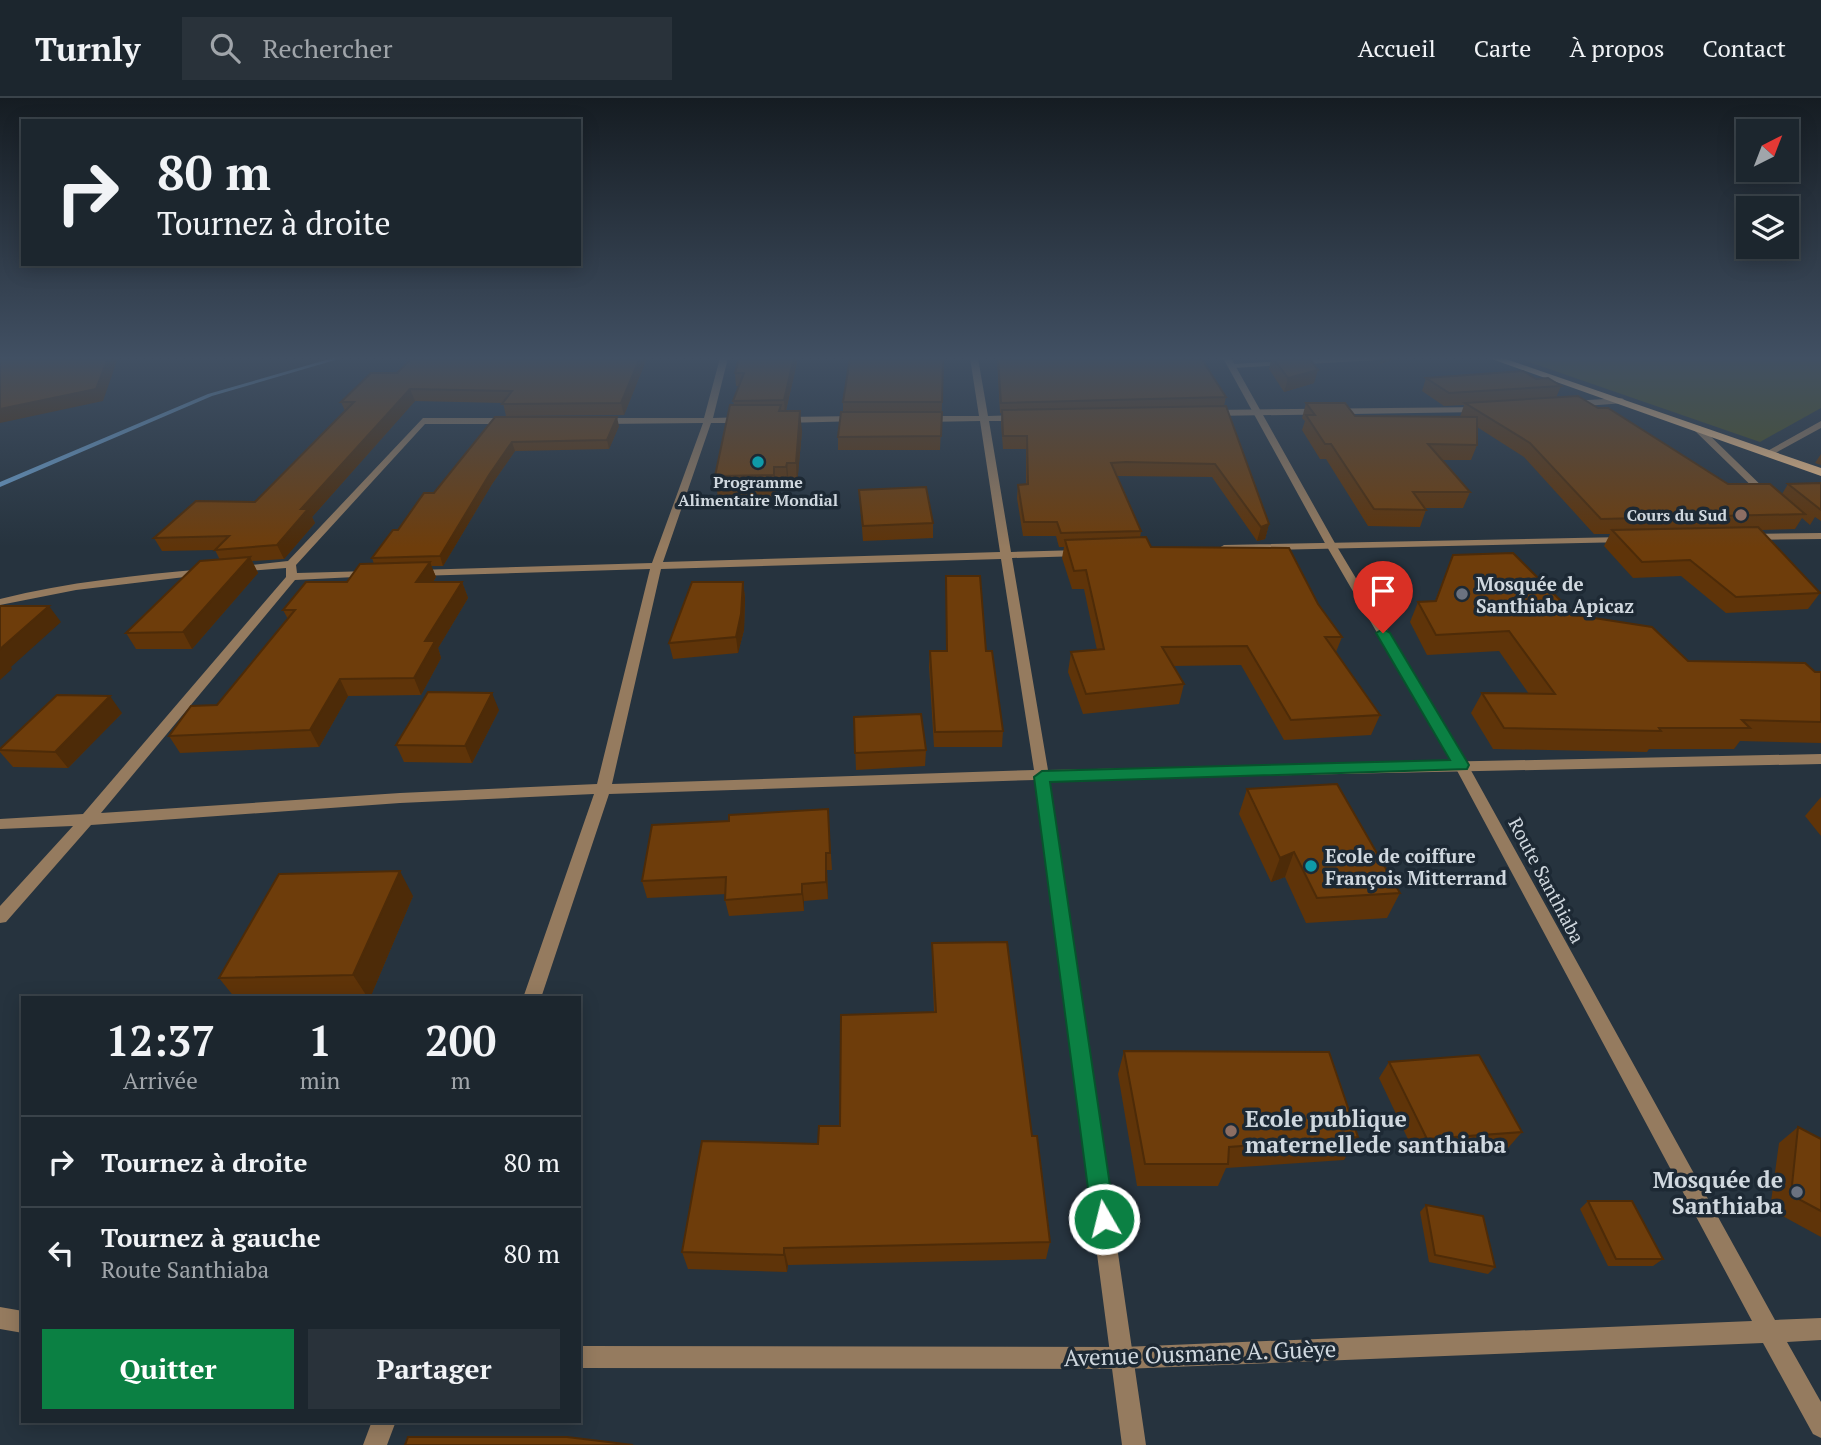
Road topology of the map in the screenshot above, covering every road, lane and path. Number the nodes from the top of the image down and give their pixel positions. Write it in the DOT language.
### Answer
graph roads {
  1 [pos="708,420"];
  2 [pos="516,421"];
  3 [pos="660,421"];
  4 [pos="985,421"];
  5 [pos="1261,421"];
  6 [pos="1676,421"];
  7 [pos="596,422"];
  8 [pos="1821,425"];
  9 [pos="1696,428"];
  10 [pos="1768,454"];
  11 [pos="1821,472"];
  12 [pos="1772,501"];
  13 [pos="1803,527"];
  14 [pos="1731,537"];
  15 [pos="1819,538"];
  16 [pos="1634,539"];
  17 [pos="1331,545"];
  18 [pos="1209,549"];
  19 [pos="1087,552"];
  20 [pos="1005,555"];
  21 [pos="291,564"];
  22 [pos="657,564"];
  23 [pos="400,573"];
  24 [pos="387,574"];
  25 [pos="292,578"];
  26 [pos="0,602"];
  27 [pos="1821,759"];
  28 [pos="1461,765"];
  29 [pos="1042,777"];
  30 [pos="603,790"];
  31 [pos="87,820"];
  32 [pos="0,824"];
  33 [pos="0,916"];
  34 [pos="533,996"];
  35 [pos="0,1318"];
  36 [pos="21,1322"];
  37 [pos="1821,1329"];
  38 [pos="1767,1330"];
  39 [pos="581,1357"];
  40 [pos="1123,1358"];
  41 [pos="383,1423"];
  42 [pos="1821,1426"];
  43 [pos="375,1445"];
  44 [pos="1134,1445"];
  1 -- 22 [label="street"];
  2 -- 21 [label="street"];
  3 -- 7 [label="street"];
  4 -- 20 [label="street"];
  5 -- 17 [label="street, Route Santhiaba"];
  6 -- 9 [label="main road"];
  8 -- 10 [label="street"];
  9 -- 10 [label="main road"];
  9 -- 12 [label="street"];
  10 -- 11 [label="main road"];
  13 -- 15 [label="street"];
  14 -- 15 [label="street"];
  16 -- 17 [label="street"];
  17 -- 18 [label="street"];
  17 -- 28 [label="street, Route Santhiaba"];
  19 -- 20 [label="street"];
  20 -- 22 [label="street"];
  20 -- 29 [label="street"];
  21 -- 25 [label="street"];
  21 -- 26 [label="street"];
  22 -- 23 [label="street"];
  22 -- 30 [label="street"];
  24 -- 25 [label="street"];
  25 -- 31 [label="street"];
  27 -- 28 [label="street"];
  28 -- 29 [label="street"];
  28 -- 38 [label="street, Route Santhiaba"];
  29 -- 30 [label="street"];
  29 -- 40 [label="street"];
  30 -- 31 [label="street"];
  30 -- 34 [label="street"];
  31 -- 32 [label="street"];
  31 -- 33 [label="street"];
  35 -- 36 [label="street"];
  37 -- 38 [label="street, Avenue Ousmane A. Guèye"];
  38 -- 40 [label="street, Avenue Ousmane A. Guèye"];
  38 -- 42 [label="street, Route Santhiaba"];
  39 -- 40 [label="street, Avenue Ousmane A. Guèye"];
  40 -- 44 [label="street"];
  41 -- 43 [label="street"];
}
